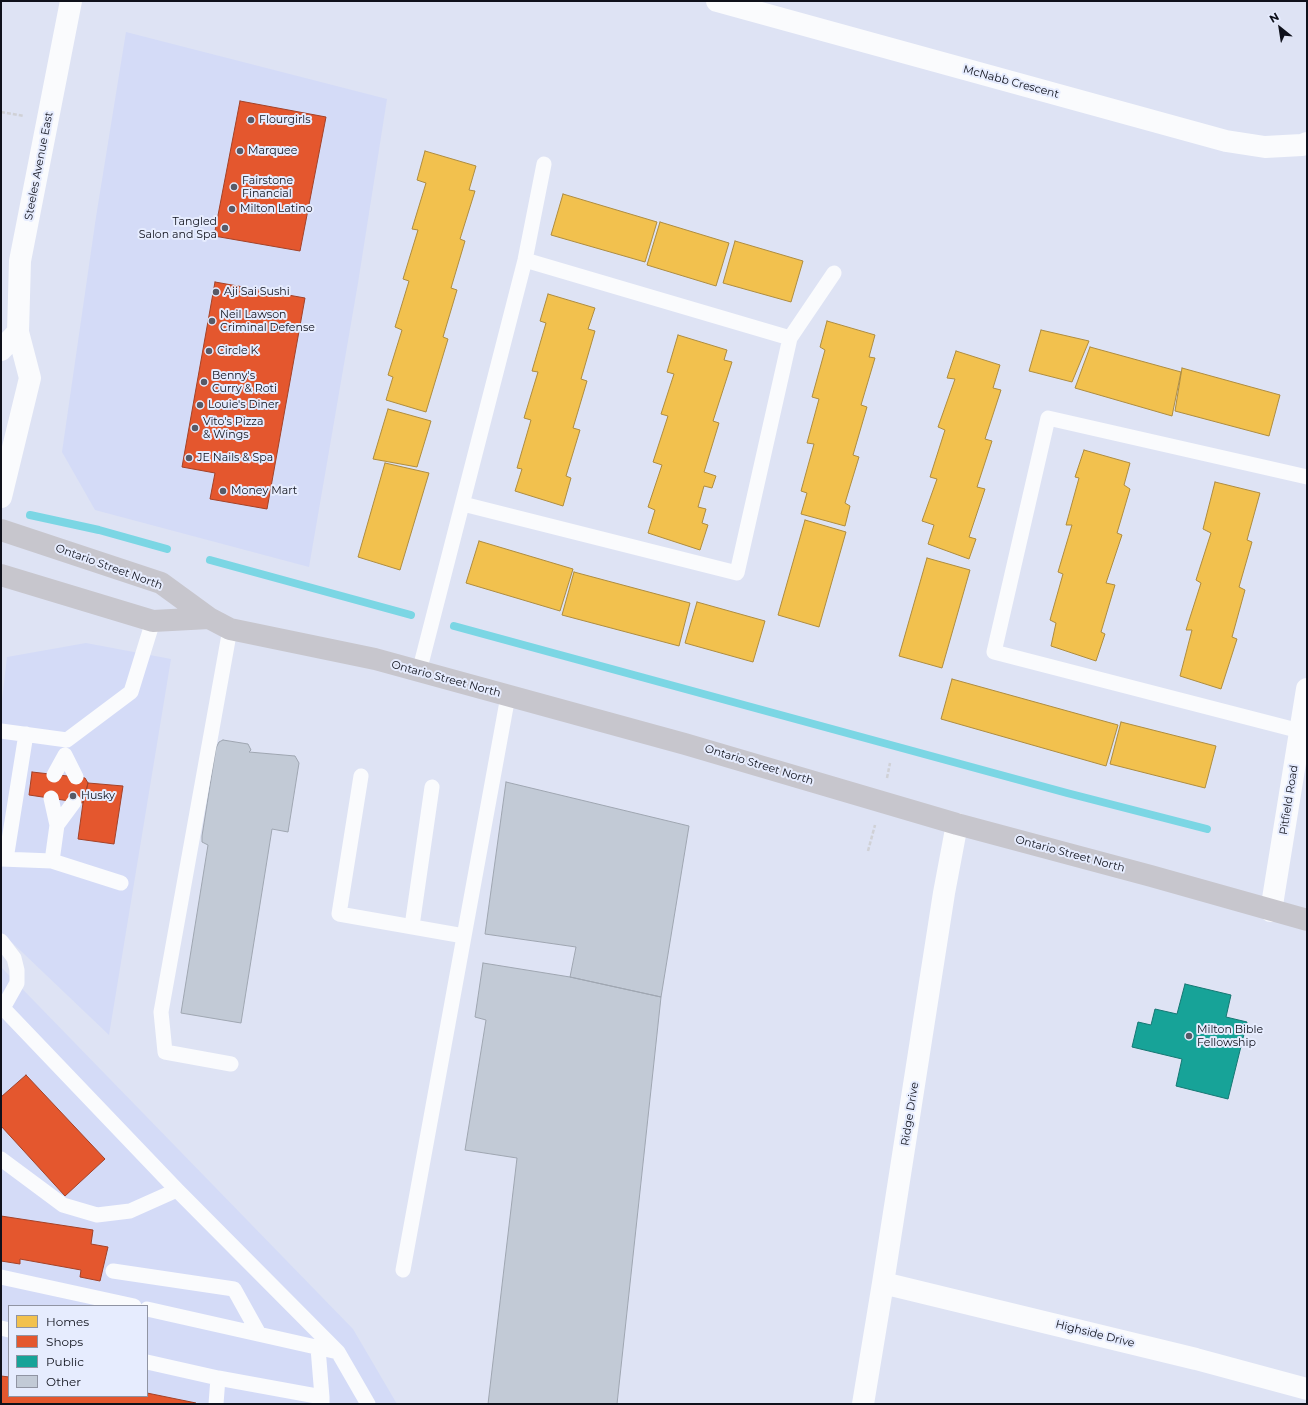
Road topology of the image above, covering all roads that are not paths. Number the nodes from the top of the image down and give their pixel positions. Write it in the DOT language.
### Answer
graph roads {
  1 [pos="71,1"];
  2 [pos="717,1"];
  3 [pos="1307,143"];
  4 [pos="544,164"];
  5 [pos="524,260"];
  6 [pos="834,273"];
  7 [pos="18,332"];
  8 [pos="790,338"];
  9 [pos="1,350"];
  10 [pos="1307,477"];
  11 [pos="1,497"];
  12 [pos="463,504"];
  13 [pos="1,530"];
  14 [pos="1,575"];
  15 [pos="209,618"];
  16 [pos="153,621"];
  17 [pos="230,629"];
  18 [pos="419,672"];
  19 [pos="1307,689"];
  20 [pos="508,696"];
  21 [pos="1,731"];
  22 [pos="1300,731"];
  23 [pos="26,734"];
  24 [pos="67,740"];
  25 [pos="65,755"];
  26 [pos="54,775"];
  27 [pos="361,776"];
  28 [pos="76,777"];
  29 [pos="432,787"];
  30 [pos="51,798"];
  31 [pos="74,802"];
  32 [pos="957,824"];
  33 [pos="57,825"];
  34 [pos="3,859"];
  35 [pos="52,861"];
  36 [pos="121,883"];
  37 [pos="1271,911"];
  38 [pos="1307,920"];
  39 [pos="412,926"];
  40 [pos="464,936"];
  41 [pos="1,941"];
  42 [pos="2,1007"];
  43 [pos="231,1064"];
  44 [pos="1,1159"];
  45 [pos="177,1190"];
  46 [pos="403,1270"];
  47 [pos="113,1271"];
  48 [pos="1,1277"];
  49 [pos="883,1282"];
  50 [pos="129,1305"];
  51 [pos="148,1309"];
  52 [pos="259,1334"];
  53 [pos="318,1348"];
  54 [pos="338,1352"];
  55 [pos="148,1362"];
  56 [pos="218,1378"];
  57 [pos="1307,1389"];
  58 [pos="322,1401"];
  59 [pos="216,1404"];
  60 [pos="368,1404"];
  61 [pos="863,1404"];
  1 -- 7 [label="street, Steeles Avenue East"];
  2 -- 3 [label="street, McNabb Crescent"];
  4 -- 5 [label="lane"];
  5 -- 8 [label="lane"];
  5 -- 12 [label="lane"];
  6 -- 8 [label="lane"];
  7 -- 9 [label="street"];
  7 -- 11 [label="street, Steeles Avenue East"];
  8 -- 12 [label="lane"];
  10 -- 22 [label="lane"];
  12 -- 18 [label="lane"];
  13 -- 15 [label="main road, Ontario Street North"];
  14 -- 16 [label="main road"];
  15 -- 16 [label="main road"];
  15 -- 17 [label="main road, Ontario Street North"];
  16 -- 24 [label="lane"];
  17 -- 18 [label="main road, Ontario Street North"];
  17 -- 43 [label="lane"];
  18 -- 20 [label="main road, Ontario Street North"];
  19 -- 22 [label="street, Pitfield Road"];
  20 -- 32 [label="main road, Ontario Street North"];
  20 -- 40 [label="lane"];
  21 -- 23 [label="lane"];
  22 -- 37 [label="street, Pitfield Road"];
  23 -- 24 [label="lane"];
  23 -- 34 [label="lane"];
  24 -- 25 [label="lane"];
  25 -- 26 [label="lane"];
  25 -- 28 [label="lane"];
  27 -- 39 [label="lane"];
  29 -- 39 [label="lane"];
  30 -- 33 [label="lane"];
  31 -- 33 [label="lane"];
  32 -- 37 [label="main road, Ontario Street North"];
  32 -- 49 [label="street, Ridge Drive"];
  33 -- 35 [label="lane"];
  34 -- 35 [label="lane"];
  35 -- 36 [label="lane"];
  37 -- 38 [label="main road, Ontario Street North"];
  39 -- 40 [label="lane"];
  40 -- 46 [label="lane"];
  41 -- 42 [label="lane"];
  42 -- 45 [label="lane"];
  44 -- 45 [label="lane"];
  45 -- 54 [label="lane"];
  47 -- 52 [label="lane"];
  48 -- 50 [label="lane"];
  49 -- 57 [label="street, Highside Drive"];
  49 -- 61 [label="street, Ridge Drive"];
  51 -- 52 [label="lane"];
  52 -- 53 [label="lane"];
  53 -- 54 [label="lane"];
  53 -- 58 [label="lane"];
  54 -- 60 [label="lane"];
  55 -- 56 [label="lane"];
  56 -- 58 [label="lane"];
  56 -- 59 [label="lane"];
}
